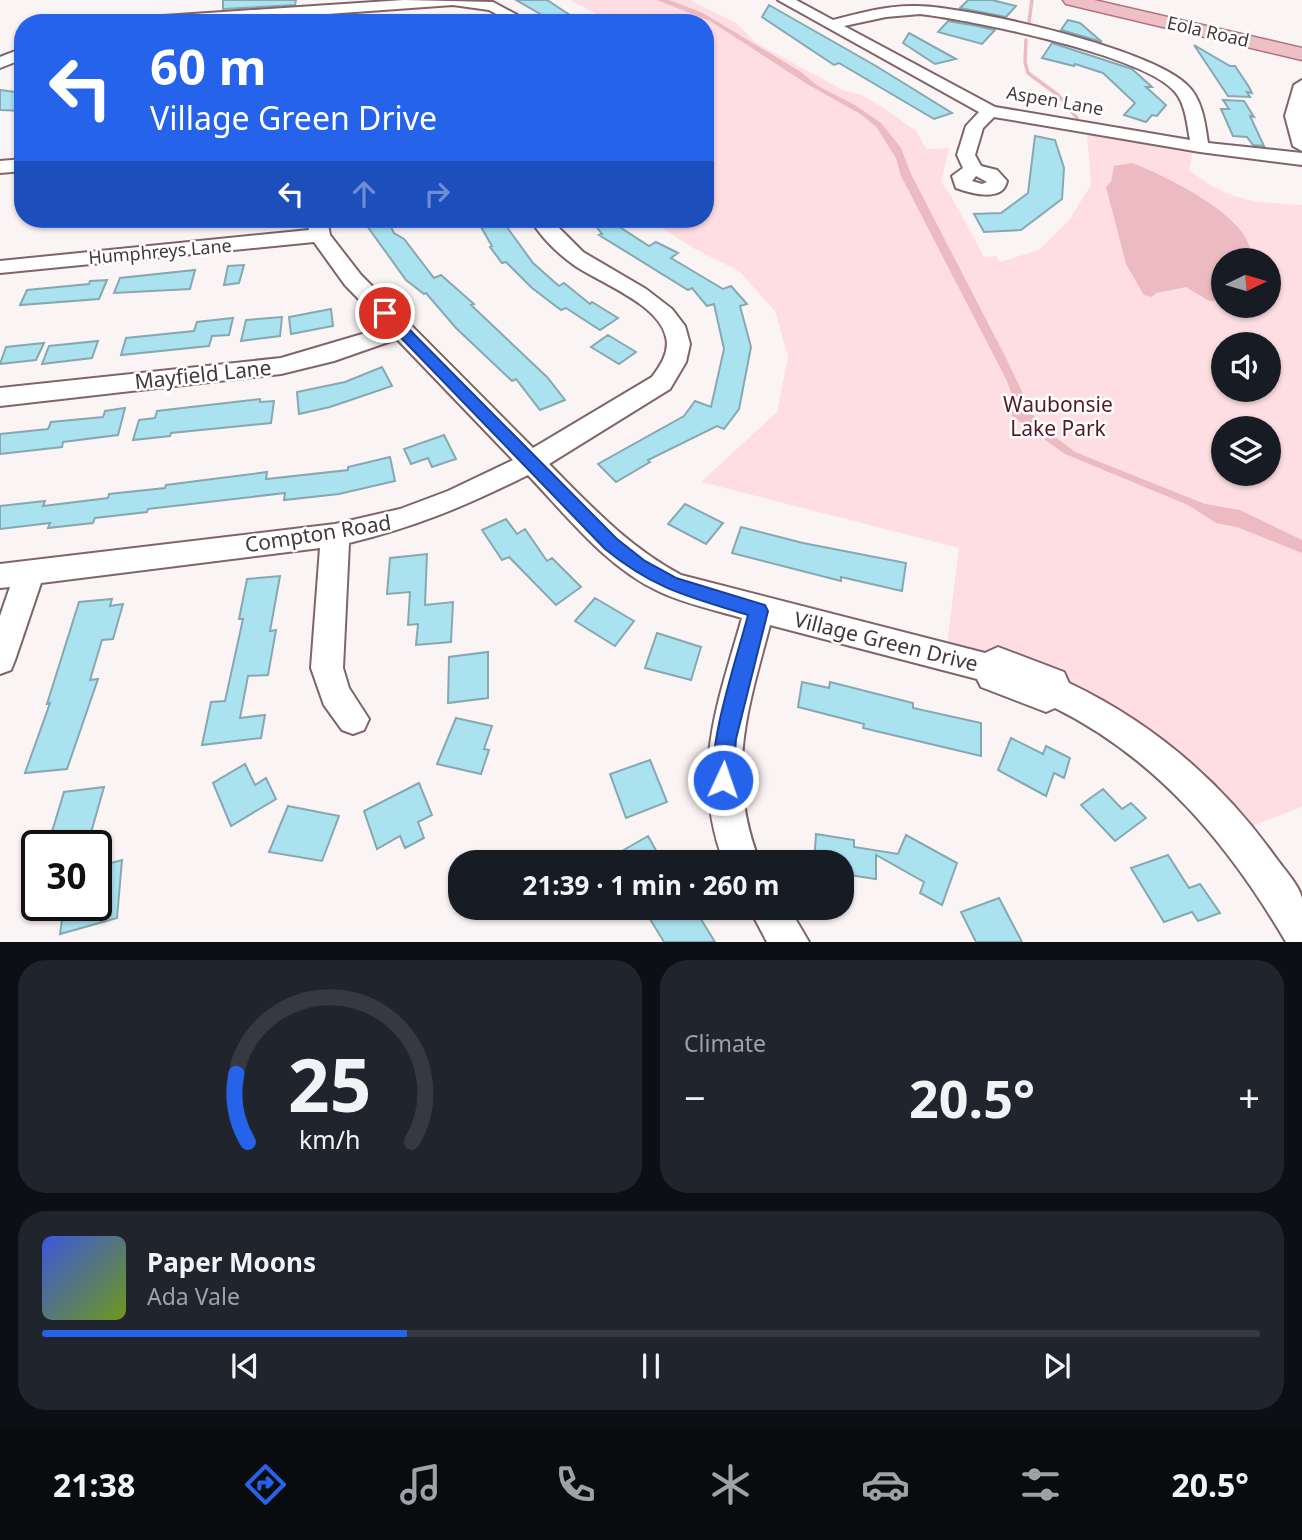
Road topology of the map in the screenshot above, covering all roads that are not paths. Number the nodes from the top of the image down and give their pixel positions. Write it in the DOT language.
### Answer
graph roads {
  1 [pos="785,0"];
  2 [pos="1072,0"];
  3 [pos="1108,0"];
  4 [pos="336,10"];
  5 [pos="274,14"];
  6 [pos="508,14"];
  7 [pos="831,24"];
  8 [pos="1302,45"];
  9 [pos="1302,54"];
  10 [pos="1302,85"];
  11 [pos="990,111"];
  12 [pos="1302,146"];
  13 [pos="1200,147"];
  14 [pos="1302,159"];
  15 [pos="974,170"];
  16 [pos="310,228"];
  17 [pos="319,228"];
  18 [pos="547,228"];
  19 [pos="0,267"];
  20 [pos="401,330"];
  21 [pos="0,397"];
  22 [pos="529,463"];
  23 [pos="335,536"];
  24 [pos="30,572"];
  25 [pos="0,576"];
  26 [pos="759,611"];
  27 [pos="0,660"];
  28 [pos="353,719"];
  29 [pos="737,850"];
  30 [pos="775,920"];
  31 [pos="1302,932"];
  32 [pos="790,942"];
  1 -- 7 [label="street, Aspen Lane"];
  2 -- 9 [label="main road, Eola Road"];
  3 -- 8 [label="main road, Eola Road"];
  4 -- 5 [label="street"];
  4 -- 6 [label="street"];
  7 -- 11 [label="street, Aspen Lane"];
  7 -- 13 [label="street"];
  10 -- 12 [label="street"];
  11 -- 13 [label="street, Aspen Lane"];
  11 -- 15 [label="street"];
  13 -- 14 [label="street, Aspen Lane"];
  16 -- 19 [label="street, Humphreys Lane"];
  17 -- 20 [label="street, Village Green Drive"];
  18 -- 22 [label="street, Compton Road"];
  20 -- 21 [label="street, Mayfield Lane"];
  20 -- 22 [label="street, Village Green Drive"];
  22 -- 23 [label="street, Compton Road"];
  22 -- 26 [label="street, Village Green Drive"];
  23 -- 24 [label="street, Compton Road"];
  23 -- 28 [label="street"];
  24 -- 25 [label="street, Compton Road"];
  24 -- 27 [label="street"];
  26 -- 29 [label="street"];
  26 -- 31 [label="street, Village Green Drive"];
  30 -- 32 [label="street"];
}
